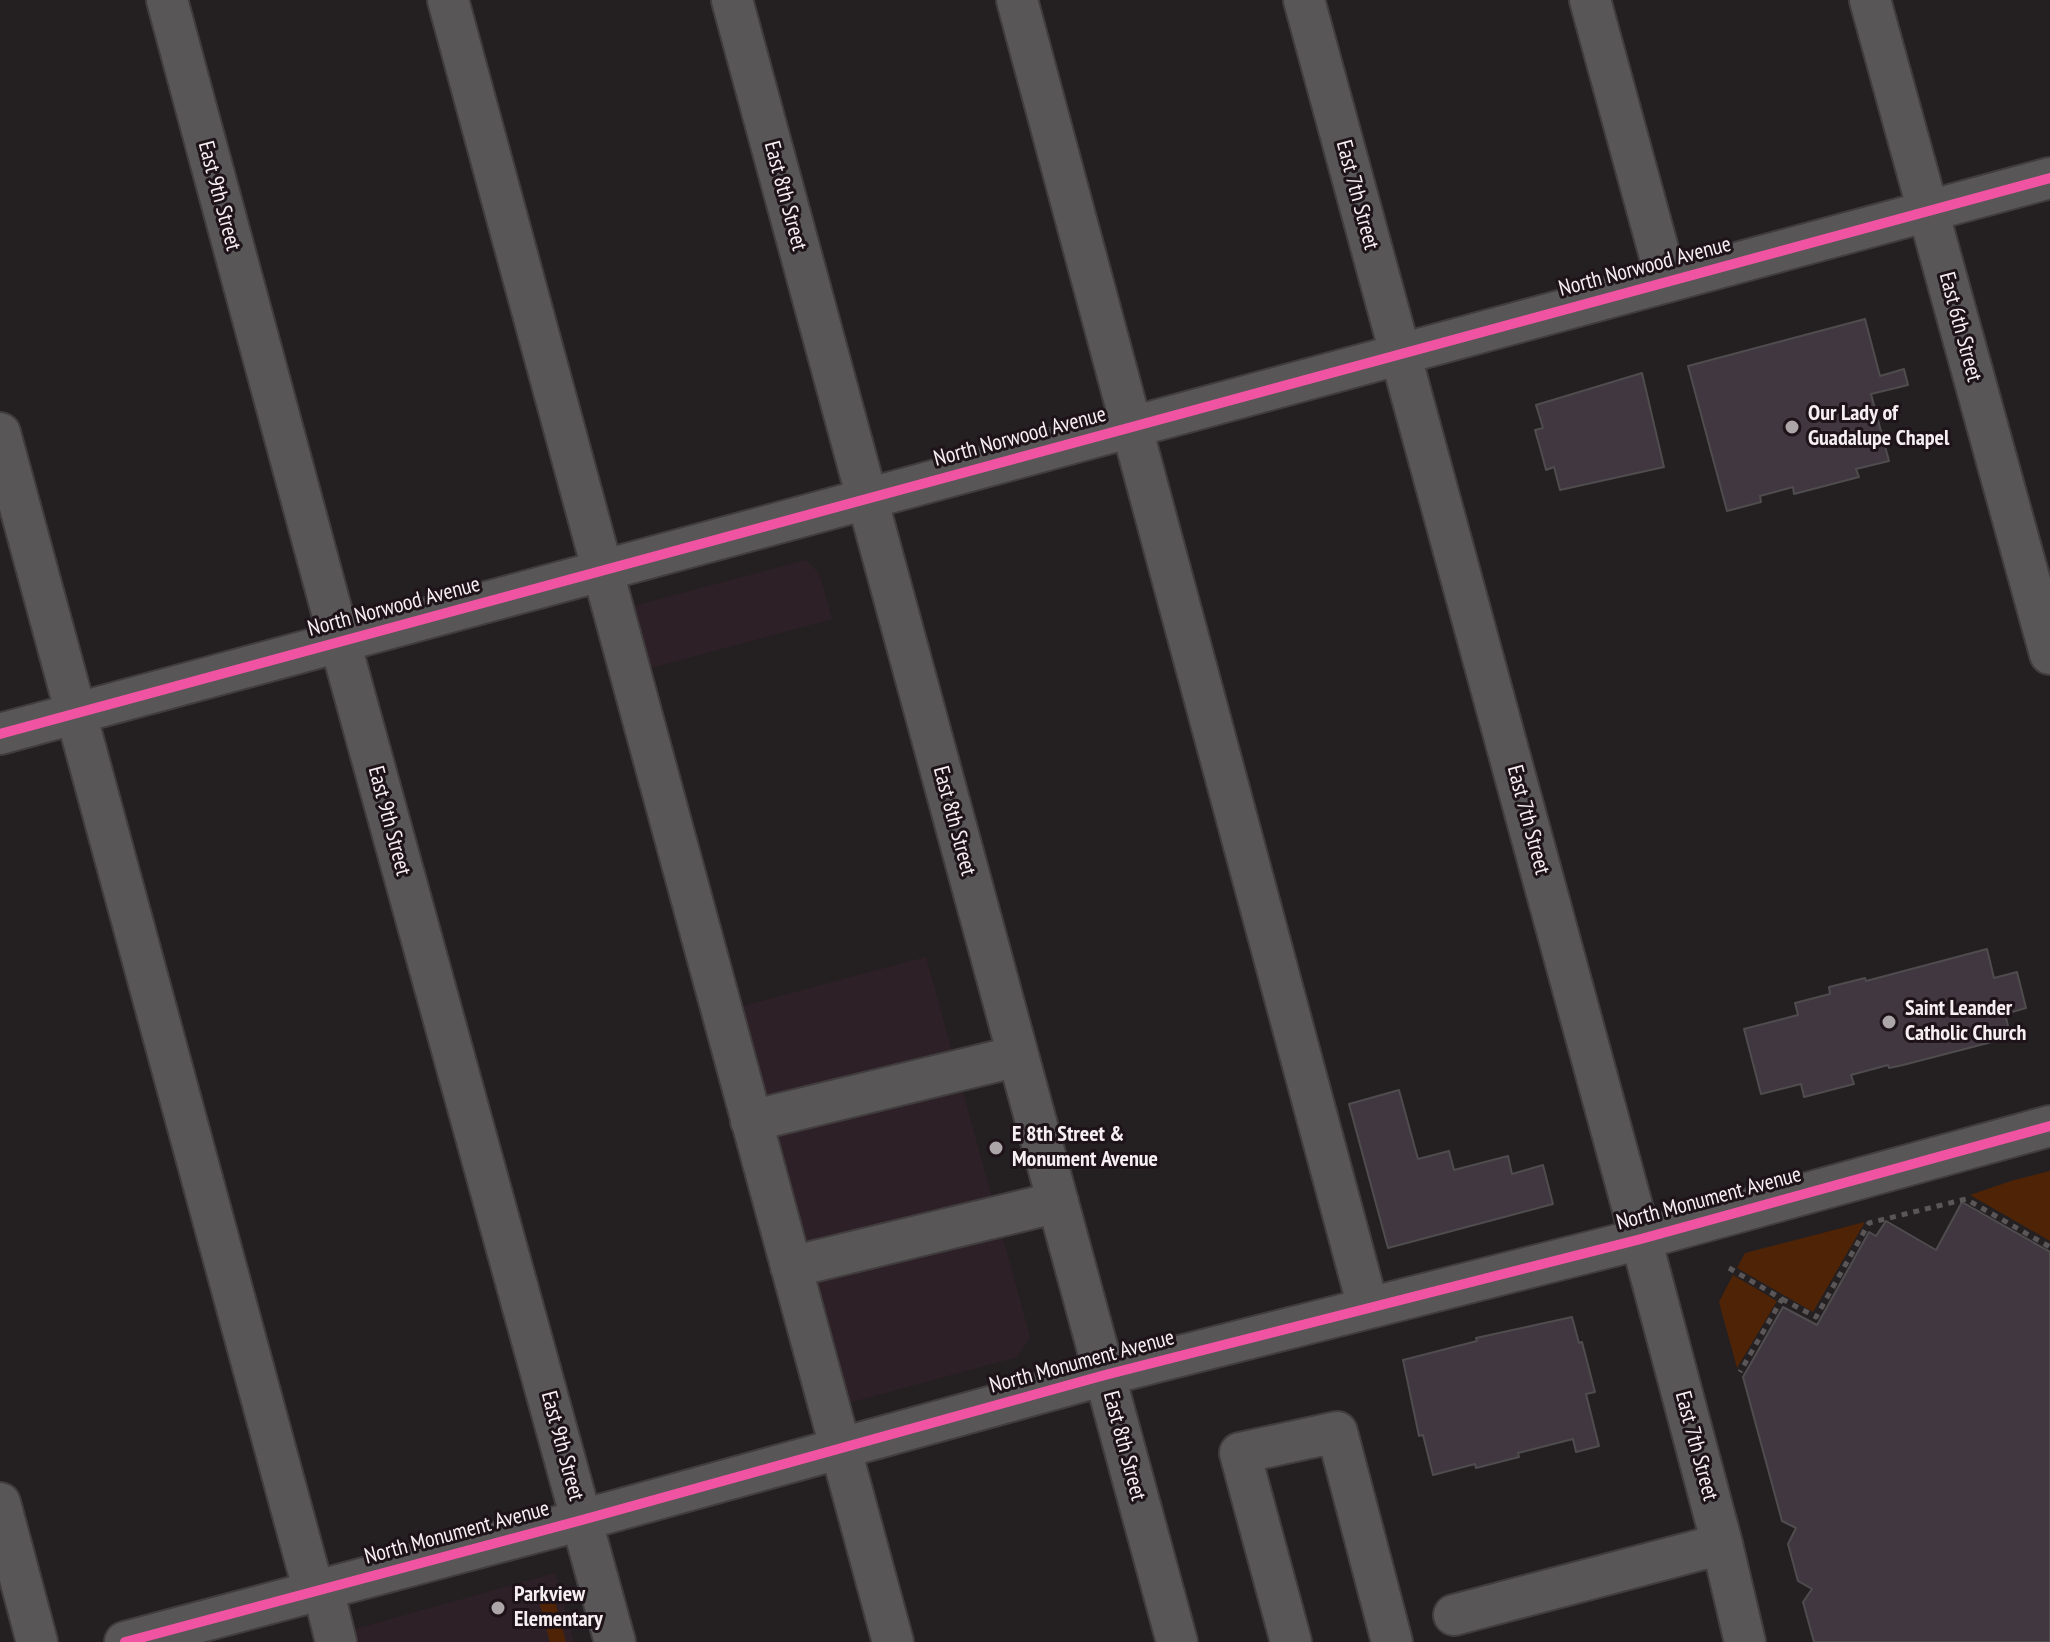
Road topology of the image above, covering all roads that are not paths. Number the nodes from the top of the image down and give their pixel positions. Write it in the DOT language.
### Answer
graph roads {
  1 [pos="167,0"];
  2 [pos="448,0"];
  3 [pos="732,0"];
  4 [pos="1017,0"];
  5 [pos="1304,0"];
  6 [pos="1590,0"];
  7 [pos="1870,0"];
  8 [pos="2050,178"];
  9 [pos="1929,211"];
  10 [pos="1667,282"];
  11 [pos="1401,354"];
  12 [pos="1132,427"];
  13 [pos="0,433"];
  14 [pos="867,499"];
  15 [pos="603,571"];
  16 [pos="340,642"];
  17 [pos="2050,654"];
  18 [pos="75,714"];
  19 [pos="0,734"];
  20 [pos="1018,1056"];
  21 [pos="751,1121"];
  22 [pos="2050,1126"];
  23 [pos="1058,1202"];
  24 [pos="1641,1239"];
  25 [pos="791,1267"];
  26 [pos="1368,1307"];
  27 [pos="1105,1375"];
  28 [pos="840,1449"];
  29 [pos="0,1503"];
  30 [pos="582,1520"];
  31 [pos="1722,1544"];
  32 [pos="318,1590"];
  33 [pos="1454,1615"];
  34 [pos="37,1642"];
  35 [pos="125,1642"];
  36 [pos="336,1642"];
  37 [pos="615,1642"];
  38 [pos="893,1642"];
  39 [pos="1177,1642"];
  40 [pos="1291,1642"];
  41 [pos="1392,1642"];
  42 [pos="1745,1642"];
  1 -- 16 [label="street, East 9th Street"];
  2 -- 15 [label="street"];
  3 -- 14 [label="street, East 8th Street"];
  4 -- 12 [label="street"];
  5 -- 11 [label="street, East 7th Street"];
  6 -- 10 [label="street"];
  7 -- 9 [label="street, East 6th Street"];
  8 -- 9 [label="street, North Norwood Avenue"];
  9 -- 10 [label="street, North Norwood Avenue"];
  9 -- 17 [label="street, East 6th Street"];
  10 -- 11 [label="street, North Norwood Avenue"];
  11 -- 12 [label="street, North Norwood Avenue"];
  11 -- 24 [label="street, East 7th Street"];
  12 -- 14 [label="street, North Norwood Avenue"];
  12 -- 26 [label="street"];
  13 -- 18 [label="street"];
  14 -- 15 [label="street, North Norwood Avenue"];
  14 -- 20 [label="street, East 8th Street"];
  15 -- 16 [label="street, North Norwood Avenue"];
  15 -- 21 [label="street"];
  16 -- 18 [label="street, North Norwood Avenue"];
  16 -- 30 [label="street, East 9th Street"];
  18 -- 19 [label="street, North Norwood Avenue"];
  18 -- 32 [label="street"];
  20 -- 21 [label="street"];
  20 -- 23 [label="street, East 8th Street"];
  21 -- 25 [label="street"];
  22 -- 24 [label="street, North Monument Avenue"];
  23 -- 25 [label="street"];
  23 -- 27 [label="street, East 8th Street"];
  24 -- 26 [label="street, North Monument Avenue"];
  24 -- 31 [label="street, East 7th Street"];
  25 -- 28 [label="street"];
  26 -- 27 [label="street, North Monument Avenue"];
  27 -- 28 [label="street, North Monument Avenue"];
  27 -- 39 [label="street, East 8th Street"];
  28 -- 30 [label="street, North Monument Avenue"];
  28 -- 38 [label="street"];
  29 -- 34 [label="street"];
  30 -- 32 [label="street, North Monument Avenue"];
  30 -- 37 [label="street, East 9th Street"];
  31 -- 33 [label="street"];
  31 -- 42 [label="street, East 7th Street"];
  32 -- 35 [label="street, North Monument Avenue"];
  32 -- 36 [label="street"];
  40 -- 41 [label="street"];
}
